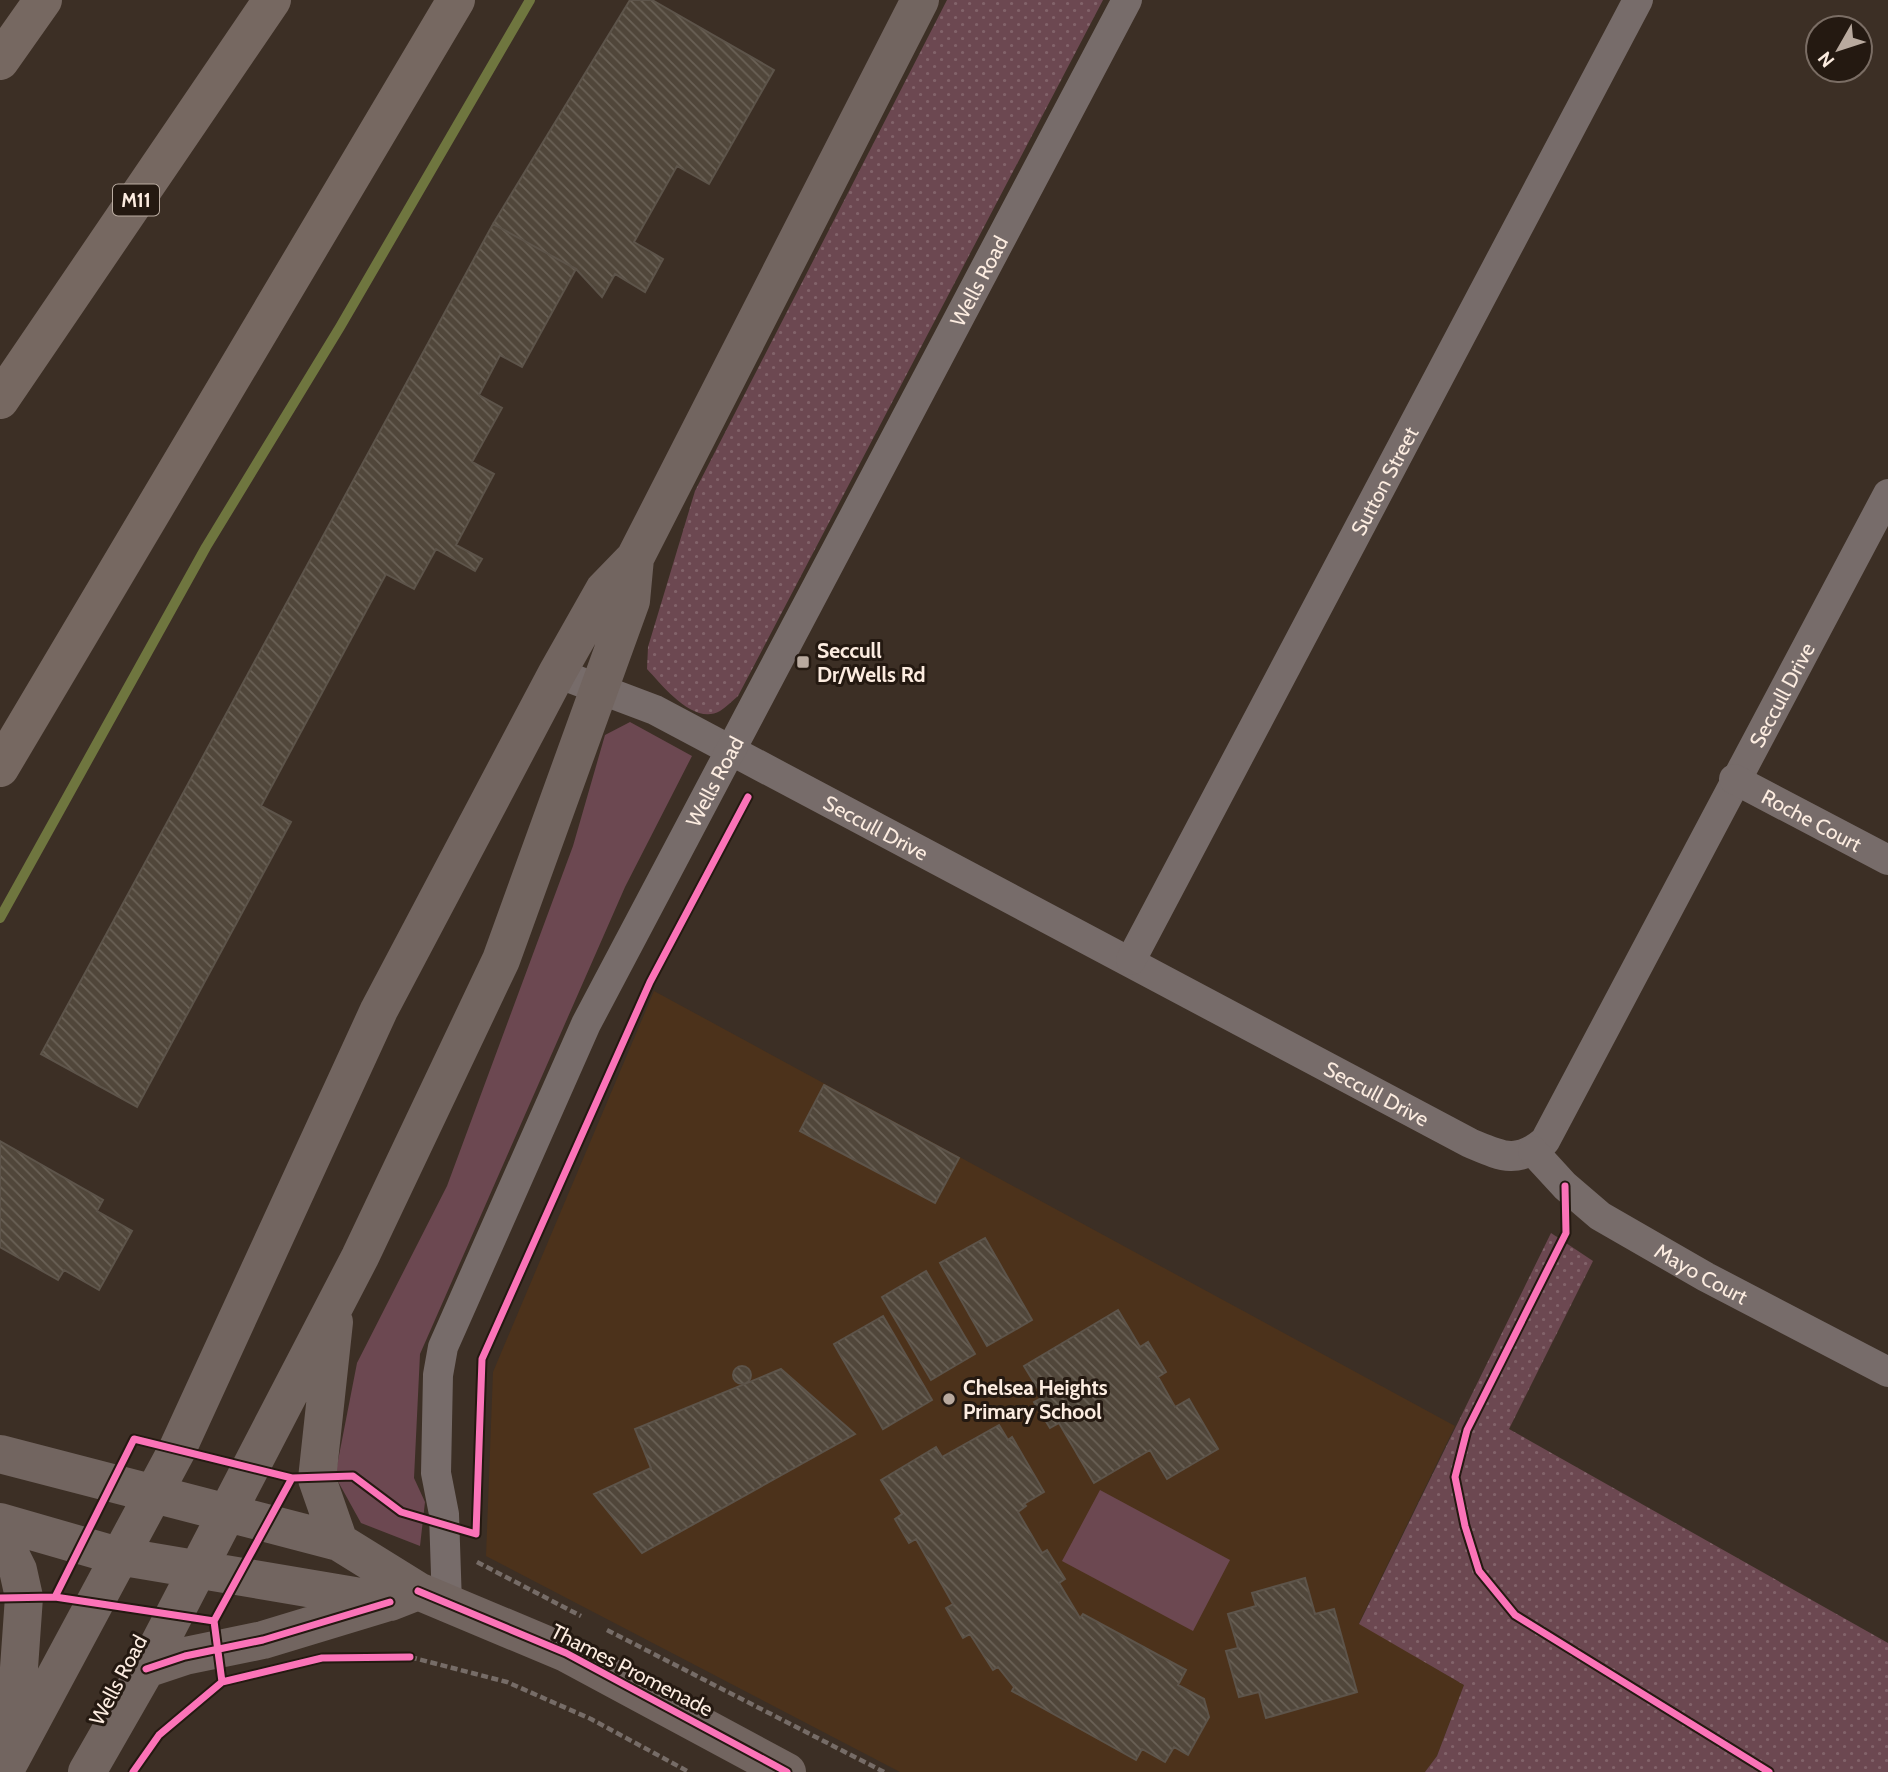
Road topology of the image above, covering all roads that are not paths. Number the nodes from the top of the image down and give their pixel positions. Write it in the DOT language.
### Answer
graph roads {
  1 [pos="43,0"];
  2 [pos="272,0"];
  3 [pos="456,0"];
  4 [pos="920,0"];
  5 [pos="1127,0"];
  6 [pos="1639,0"];
  7 [pos="0,61"];
  8 [pos="0,400"];
  9 [pos="1888,494"];
  10 [pos="635,558"];
  11 [pos="557,673"];
  12 [pos="600,688"];
  13 [pos="731,751"];
  14 [pos="0,768"];
  15 [pos="1734,779"];
  16 [pos="1888,860"];
  17 [pos="1131,960"];
  18 [pos="1533,1151"];
  19 [pos="336,1303"];
  20 [pos="1888,1372"];
  21 [pos="0,1454"];
  22 [pos="152,1496"];
  23 [pos="226,1512"];
  24 [pos="0,1522"];
  25 [pos="0,1534"];
  26 [pos="339,1542"];
  27 [pos="118,1556"];
  28 [pos="197,1568"];
  29 [pos="418,1599"];
  30 [pos="146,1669"];
  31 [pos="9,1764"];
  32 [pos="87,1772"];
  33 [pos="787,1772"];
  1 -- 7 [label="highway"];
  2 -- 8 [label="highway, M11"];
  3 -- 14 [label="highway"];
  4 -- 10 [label="main road, Wells Road"];
  5 -- 13 [label="street, Wells Road"];
  6 -- 17 [label="street, Sutton Street"];
  9 -- 15 [label="street, Seccull Drive"];
  10 -- 11 [label="main road, Wells Road"];
  10 -- 12 [label="main road, Wells Road"];
  11 -- 12 [label="street, Seccull Drive"];
  11 -- 22 [label="main road, Wells Road"];
  12 -- 13 [label="street, Seccull Drive"];
  12 -- 19 [label="main road, Wells Road"];
  13 -- 17 [label="street, Seccull Drive"];
  13 -- 29 [label="street, Wells Road"];
  15 -- 16 [label="street, Roche Court"];
  15 -- 18 [label="street, Seccull Drive"];
  17 -- 18 [label="street, Seccull Drive"];
  18 -- 20 [label="street, Mayo Court"];
  19 -- 23 [label="main road, Wells Road"];
  19 -- 26 [label="main road"];
  21 -- 22 [label="main road, Thames Promenade"];
  22 -- 23 [label="main road, Thames Promenade"];
  22 -- 27 [label="main road, Wells Road"];
  23 -- 26 [label="main road, Thames Promenade"];
  23 -- 28 [label="main road, Wells Road"];
  24 -- 27 [label="main road, Thames Promenade"];
  25 -- 31 [label="main road"];
  26 -- 29 [label="main road, Thames Promenade"];
  27 -- 28 [label="main road, Thames Promenade"];
  27 -- 31 [label="main road, Wells Road"];
  28 -- 29 [label="main road, Thames Promenade"];
  28 -- 30 [label="main road, Wells Road"];
  29 -- 30 [label="main road"];
  29 -- 33 [label="main road, Thames Promenade"];
  30 -- 32 [label="main road, Wells Road"];
}
